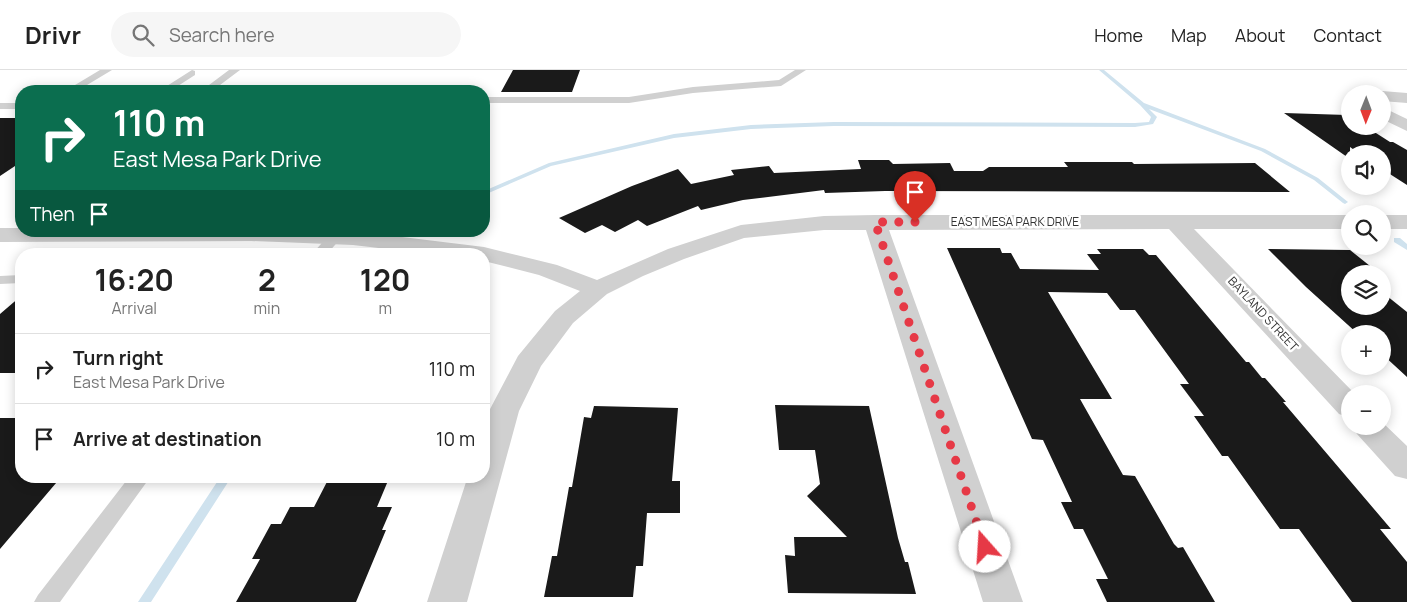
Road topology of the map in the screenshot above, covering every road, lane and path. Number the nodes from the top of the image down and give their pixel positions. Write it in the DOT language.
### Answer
graph roads {
  1 [pos="107,70"];
  2 [pos="235,70"];
  3 [pos="801,70"];
  4 [pos="192,73"];
  5 [pos="81,85"];
  6 [pos="173,85"];
  7 [pos="214,85"];
  8 [pos="1391,97"];
  9 [pos="1407,98"];
  10 [pos="490,100"];
  11 [pos="0,106"];
  12 [pos="15,106"];
  13 [pos="1391,117"];
  14 [pos="1407,126"];
  15 [pos="875,222"];
  16 [pos="1175,222"];
  17 [pos="1341,222"];
  18 [pos="1391,222"];
  19 [pos="1407,222"];
  20 [pos="335,237"];
  21 [pos="325,248"];
  22 [pos="440,248"];
  23 [pos="490,256"];
  24 [pos="15,279"];
  25 [pos="0,280"];
  26 [pos="598,289"];
  27 [pos="1341,397"];
  28 [pos="1377,435"];
  29 [pos="490,458"];
  30 [pos="1407,467"];
  31 [pos="136,483"];
  32 [pos="483,483"];
  33 [pos="46,602"];
  34 [pos="447,602"];
  35 [pos="1003,602"];
  1 -- 5 [label="lane"];
  2 -- 7 [label="lane"];
  3 -- 10 [label="lane"];
  4 -- 6 [label="lane"];
  8 -- 9 [label="street"];
  11 -- 12 [label="lane"];
  13 -- 14 [label="street"];
  15 -- 16 [label="street, EAST MESA PARK DRIVE"];
  15 -- 26 [label="street, EAST MESA PARK DRIVE"];
  15 -- 35 [label="street"];
  16 -- 17 [label="street, EAST MESA PARK DRIVE"];
  16 -- 27 [label="street, BAYLAND STREET"];
  18 -- 19 [label="street"];
  20 -- 21 [label="lane"];
  20 -- 22 [label="street"];
  23 -- 26 [label="street"];
  24 -- 25 [label="lane"];
  26 -- 29 [label="street, EAST MESA PARK DRIVE"];
  28 -- 30 [label="street"];
  31 -- 33 [label="lane"];
  32 -- 34 [label="street, EAST MESA PARK DRIVE"];
}
